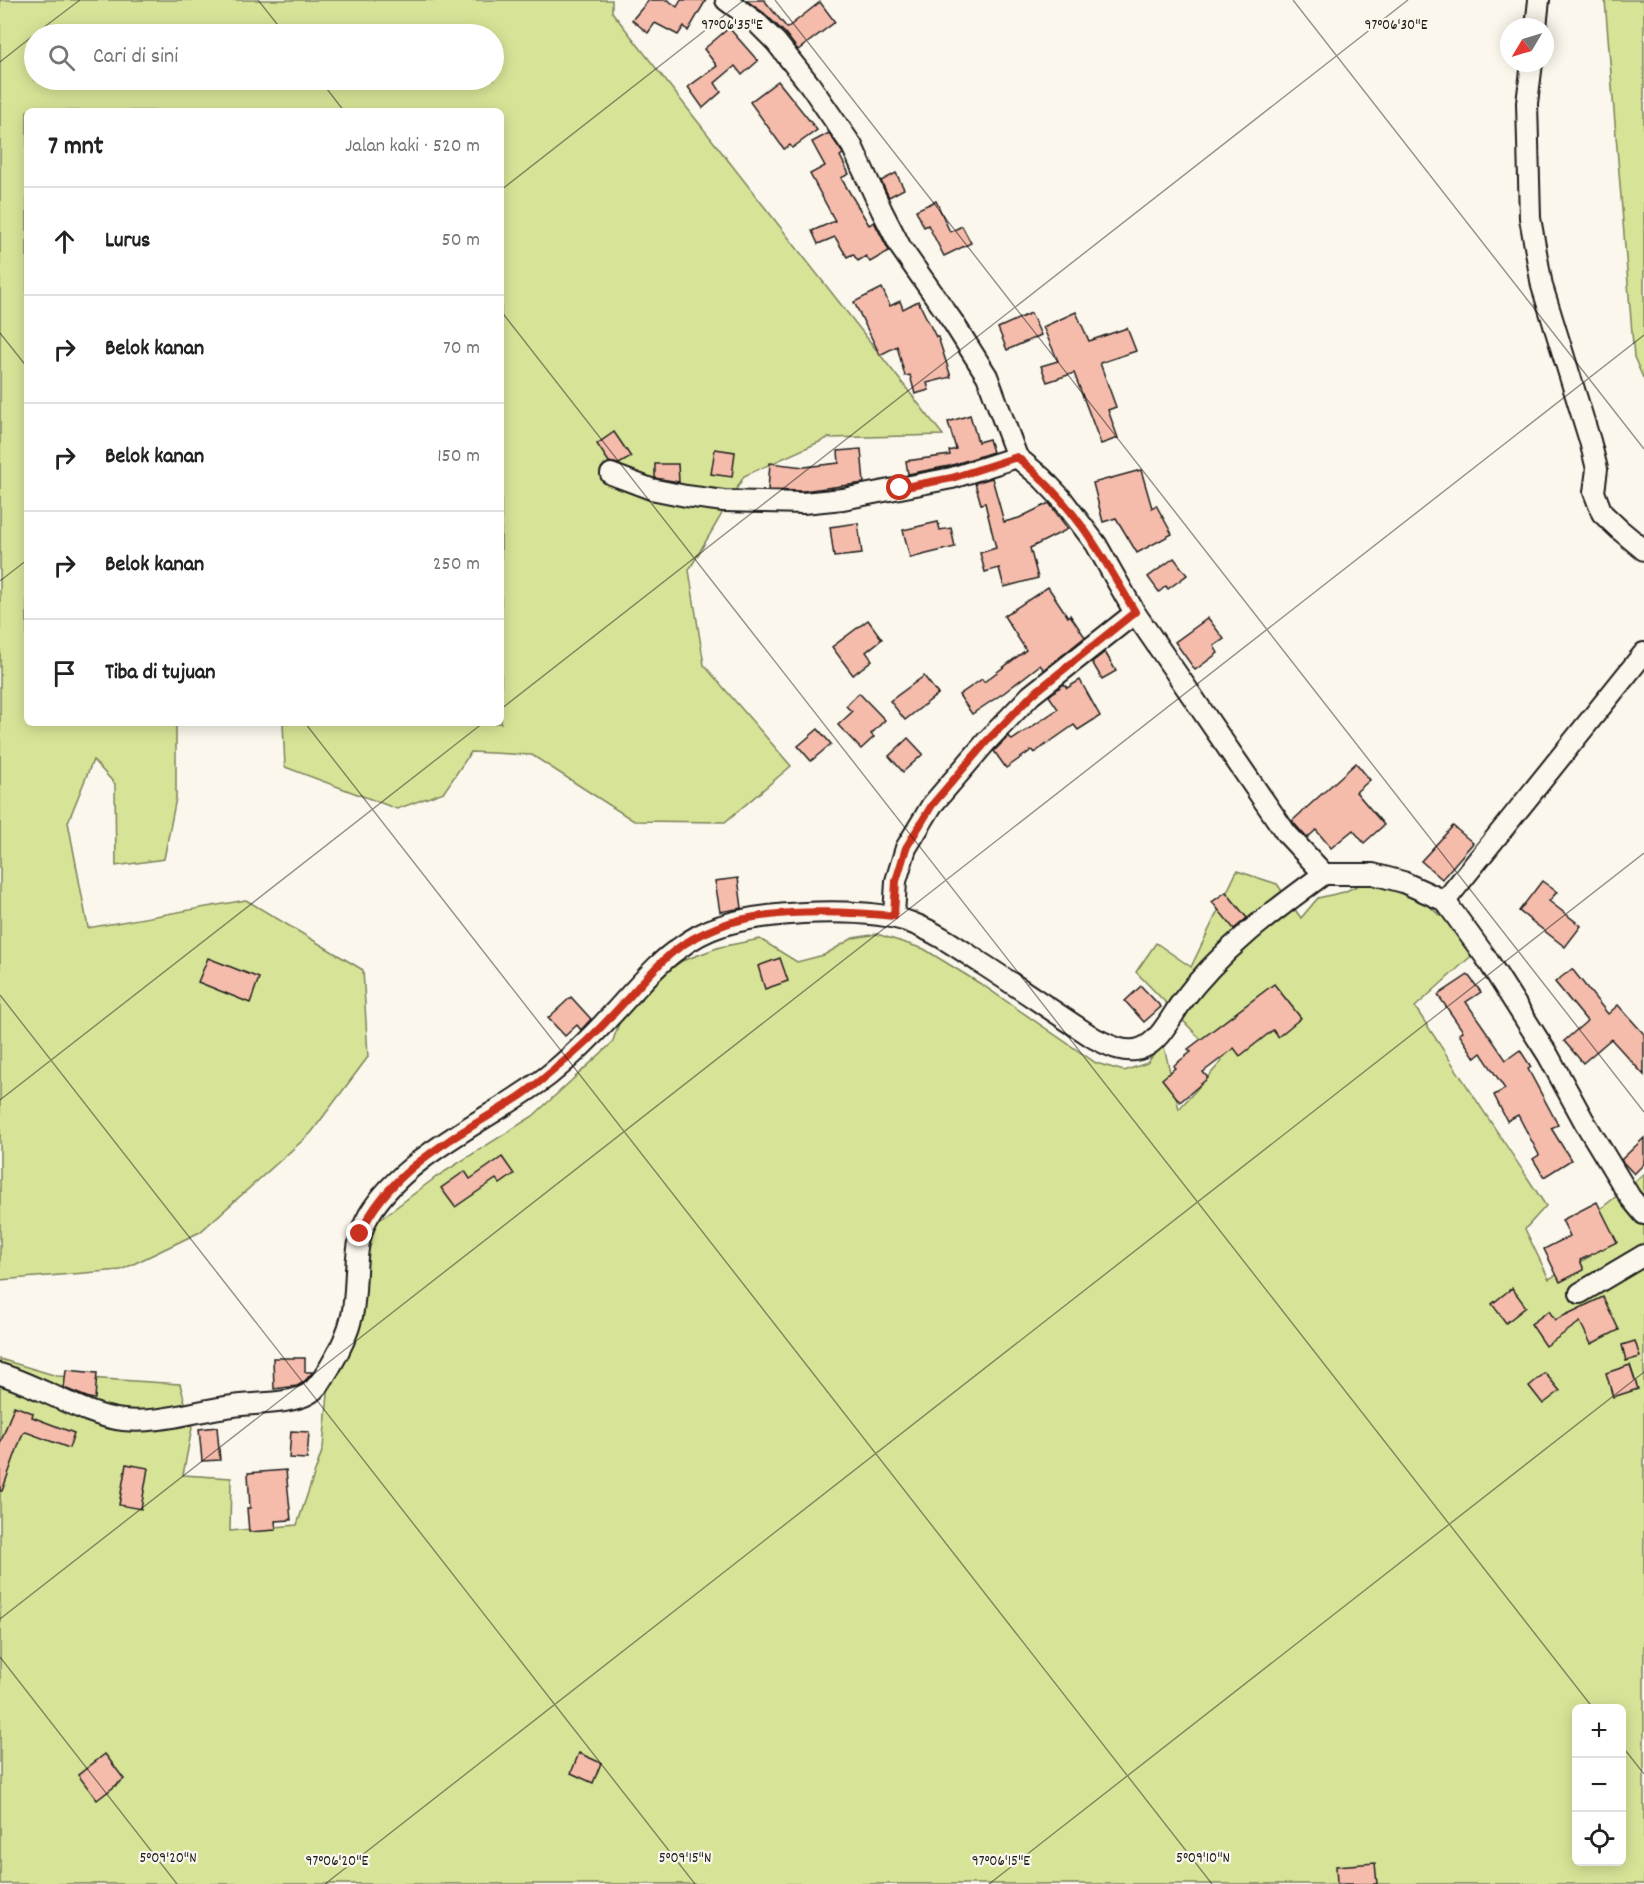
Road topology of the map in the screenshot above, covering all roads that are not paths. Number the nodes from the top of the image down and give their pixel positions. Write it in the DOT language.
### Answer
graph roads {
  1 [pos="726,0"];
  2 [pos="1539,0"];
  3 [pos="1537,18"];
  4 [pos="1531,72"];
  5 [pos="1017,457"];
  6 [pos="611,474"];
  7 [pos="1644,550"];
  8 [pos="1135,612"];
  9 [pos="1644,653"];
  10 [pos="1324,874"];
  11 [pos="1445,901"];
  12 [pos="894,916"];
  13 [pos="1644,1214"];
  14 [pos="1644,1255"];
  15 [pos="1580,1293"];
  16 [pos="0,1374"];
  1 -- 5 [label="street"];
  2 -- 3 [label="street"];
  4 -- 7 [label="street"];
  5 -- 6 [label="street"];
  5 -- 8 [label="street"];
  8 -- 10 [label="street"];
  8 -- 12 [label="street"];
  9 -- 11 [label="street"];
  10 -- 11 [label="street"];
  10 -- 12 [label="street"];
  11 -- 13 [label="street"];
  12 -- 16 [label="street"];
  14 -- 15 [label="street"];
}
